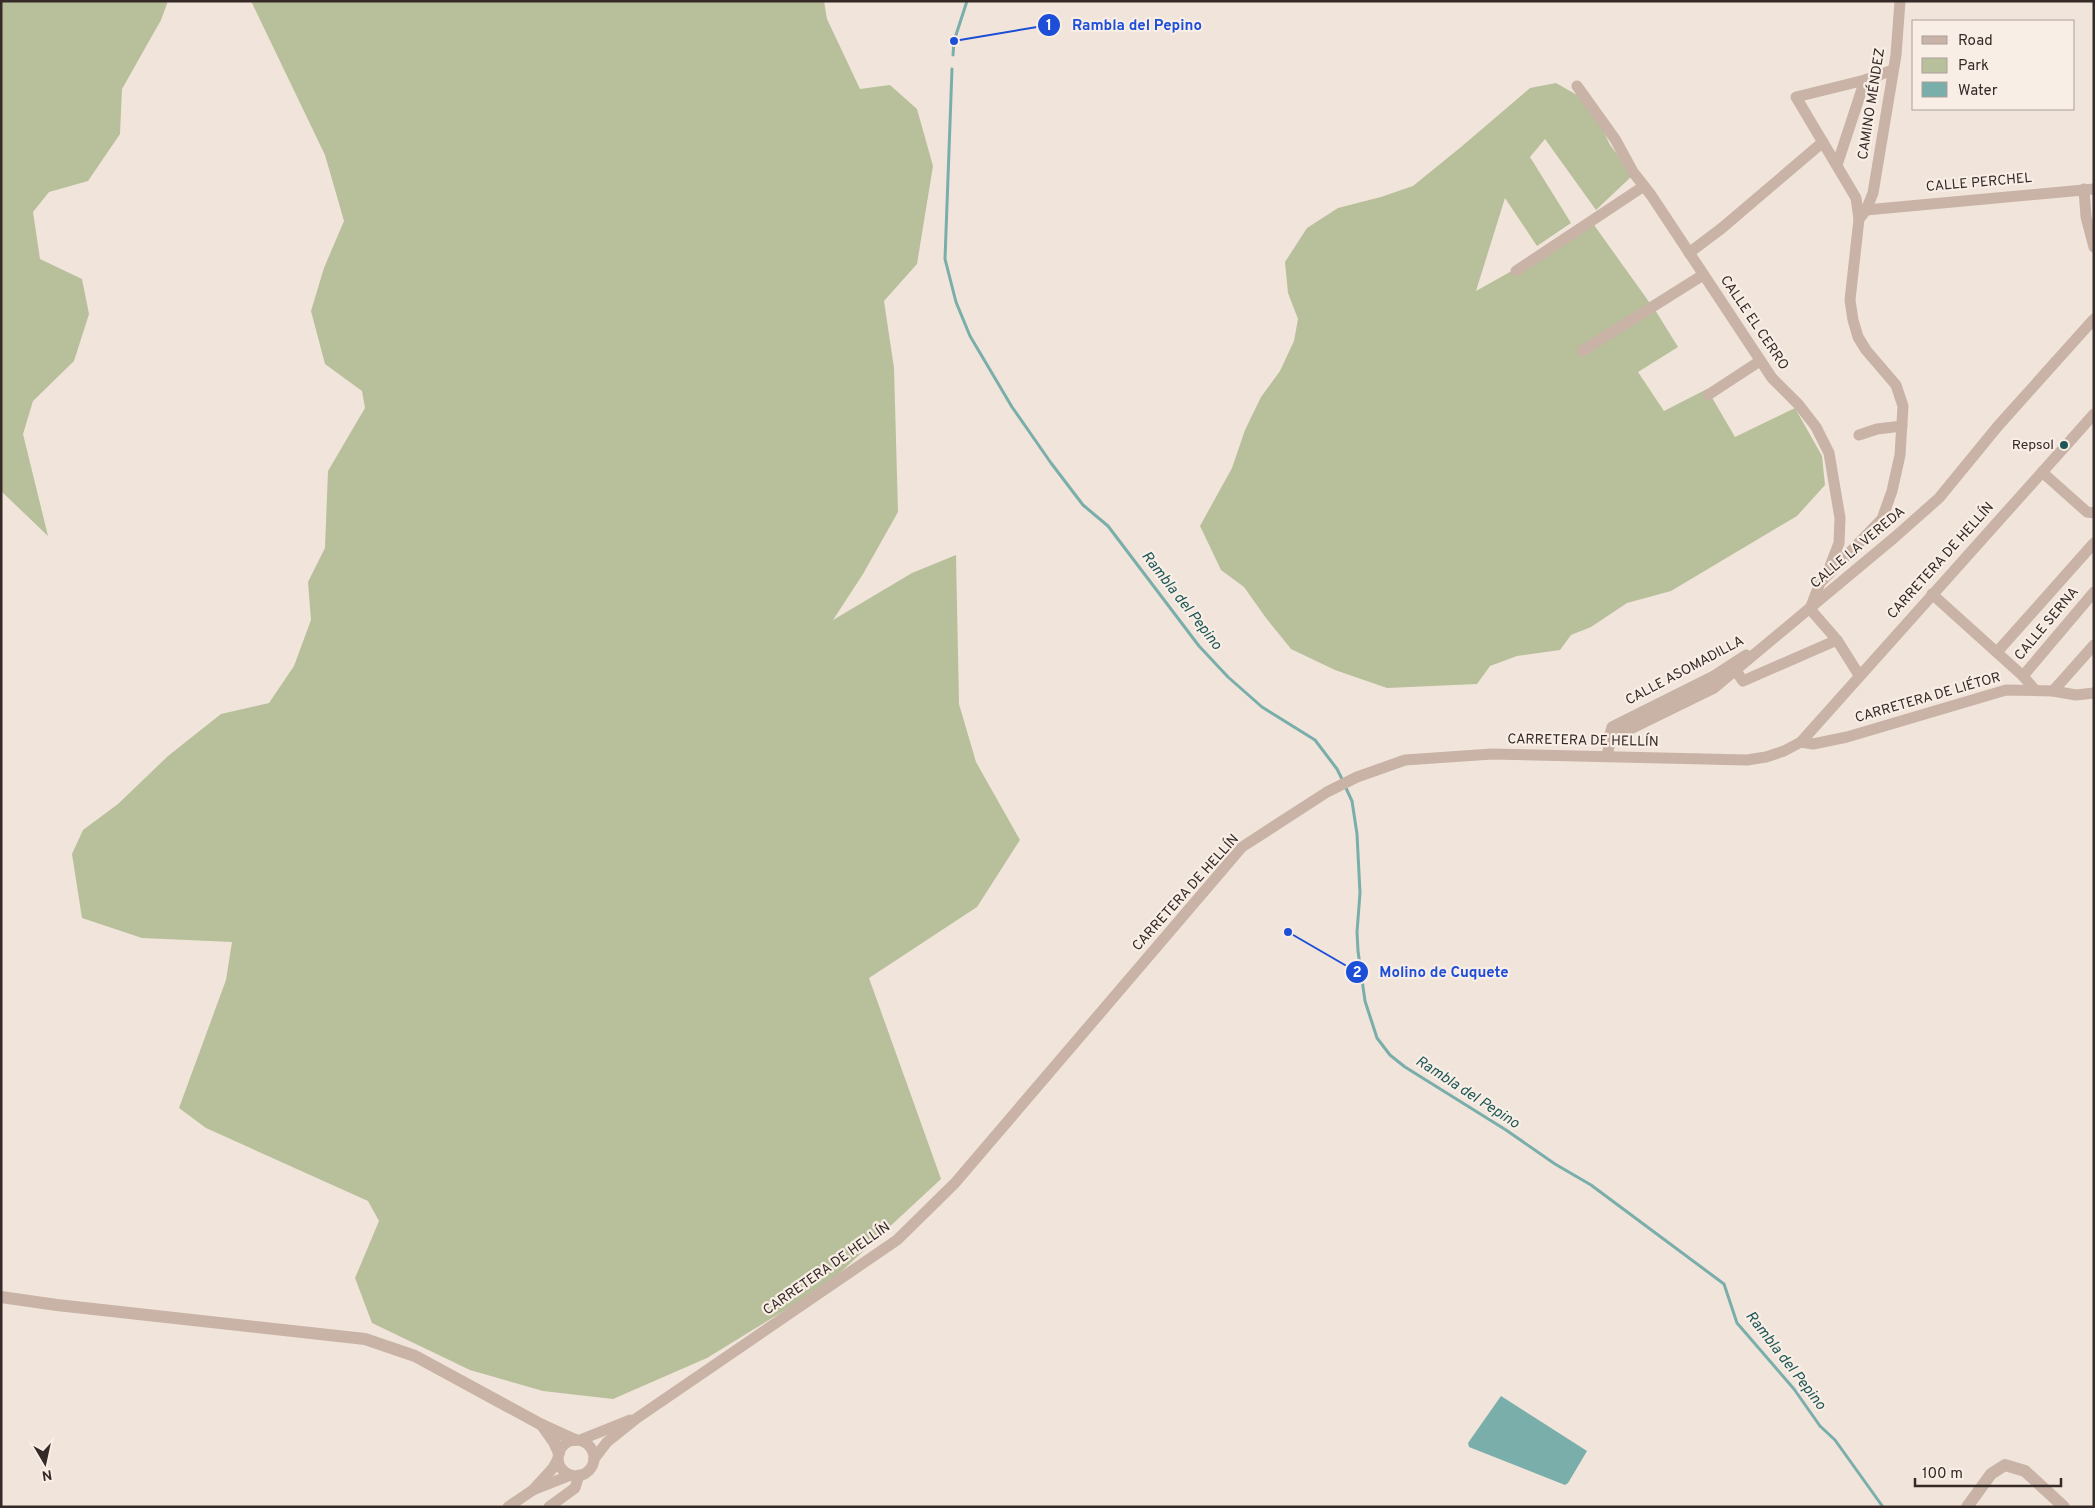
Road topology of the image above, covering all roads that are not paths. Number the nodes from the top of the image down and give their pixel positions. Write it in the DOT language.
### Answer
graph roads {
  1 [pos="1900,1"];
  2 [pos="1893,70"];
  3 [pos="1865,80"];
  4 [pos="1577,86"];
  5 [pos="1823,142"];
  6 [pos="1837,165"];
  7 [pos="1644,186"];
  8 [pos="2089,189"];
  9 [pos="1863,214"];
  10 [pos="2094,247"];
  11 [pos="1689,253"];
  12 [pos="1516,271"];
  13 [pos="1704,275"];
  14 [pos="2094,319"];
  15 [pos="1582,352"];
  16 [pos="1760,361"];
  17 [pos="1708,395"];
  18 [pos="2094,414"];
  19 [pos="1902,426"];
  20 [pos="1860,435"];
  21 [pos="2042,472"];
  22 [pos="2094,513"];
  23 [pos="2094,544"];
  24 [pos="1825,578"];
  25 [pos="2094,592"];
  26 [pos="1932,594"];
  27 [pos="1810,609"];
  28 [pos="1838,640"];
  29 [pos="2094,645"];
  30 [pos="1760,648"];
  31 [pos="1997,652"];
  32 [pos="1736,671"];
  33 [pos="1859,675"];
  34 [pos="2023,676"];
  35 [pos="2035,690"];
  36 [pos="2053,691"];
  37 [pos="2094,693"];
  38 [pos="1610,742"];
  39 [pos="1801,742"];
  40 [pos="1607,756"];
  41 [pos="1,1298"];
  42 [pos="637,1418"];
  43 [pos="542,1425"];
  44 [pos="578,1440"];
  45 [pos="558,1456"];
  46 [pos="594,1459"];
  47 [pos="575,1475"];
  48 [pos="533,1490"];
  49 [pos="508,1507"];
  50 [pos="549,1507"];
  51 [pos="1967,1507"];
  52 [pos="2064,1507"];
  1 -- 2 [label="street, CAMINO MÉNDEZ"];
  2 -- 3 [label="street"];
  2 -- 9 [label="street, CAMINO MÉNDEZ"];
  3 -- 5 [label="street"];
  3 -- 6 [label="street"];
  4 -- 7 [label="street, CALLE EL CERRO"];
  5 -- 6 [label="street"];
  5 -- 11 [label="street"];
  6 -- 9 [label="street"];
  7 -- 11 [label="street, CALLE EL CERRO"];
  7 -- 12 [label="street"];
  8 -- 9 [label="street, CALLE PERCHEL"];
  8 -- 10 [label="street"];
  9 -- 19 [label="street"];
  11 -- 13 [label="street, CALLE EL CERRO"];
  13 -- 15 [label="street"];
  13 -- 16 [label="street, CALLE EL CERRO"];
  14 -- 27 [label="street, CALLE LA VEREDA"];
  16 -- 17 [label="street"];
  16 -- 24 [label="street, CALLE EL CERRO"];
  18 -- 21 [label="street, CARRETERA DE HELLÍN"];
  19 -- 20 [label="street"];
  19 -- 24 [label="street"];
  21 -- 22 [label="street"];
  21 -- 26 [label="street, CARRETERA DE HELLÍN"];
  23 -- 31 [label="street"];
  24 -- 27 [label="street"];
  25 -- 34 [label="street, CALLE SERNA"];
  26 -- 31 [label="street"];
  26 -- 33 [label="street, CARRETERA DE HELLÍN"];
  27 -- 28 [label="street"];
  27 -- 30 [label="street, CALLE LA VEREDA"];
  28 -- 32 [label="street, CALLE ASOMADILLA"];
  28 -- 33 [label="street"];
  29 -- 36 [label="street"];
  30 -- 32 [label="street, CALLE LA VEREDA"];
  30 -- 38 [label="street, CALLE ASOMADILLA"];
  31 -- 34 [label="street"];
  32 -- 38 [label="street, CALLE LA VEREDA"];
  33 -- 39 [label="street, CARRETERA DE HELLÍN"];
  34 -- 35 [label="street"];
  35 -- 36 [label="street, CARRETERA DE LIÉTOR"];
  35 -- 39 [label="street, CARRETERA DE LIÉTOR"];
  36 -- 37 [label="street, CARRETERA DE LIÉTOR"];
  38 -- 40 [label="street"];
  39 -- 40 [label="street, CARRETERA DE HELLÍN"];
  40 -- 42 [label="street, CARRETERA DE HELLÍN"];
  41 -- 43 [label="street"];
  42 -- 44 [label="street, CARRETERA DE HELLÍN"];
  42 -- 46 [label="street, CARRETERA DE HELLÍN"];
  43 -- 44 [label="street"];
  43 -- 45 [label="street"];
  44 -- 45 [label="street, CARRETERA DE HELLÍN"];
  44 -- 46 [label="street"];
  45 -- 47 [label="street"];
  45 -- 48 [label="street, CARRETERA DE HELLÍN"];
  46 -- 47 [label="street, CARRETERA DE HELLÍN"];
  47 -- 48 [label="street, CARRETERA DE HELLÍN"];
  47 -- 50 [label="street"];
  48 -- 49 [label="street, CARRETERA DE HELLÍN"];
  51 -- 52 [label="street"];
}
